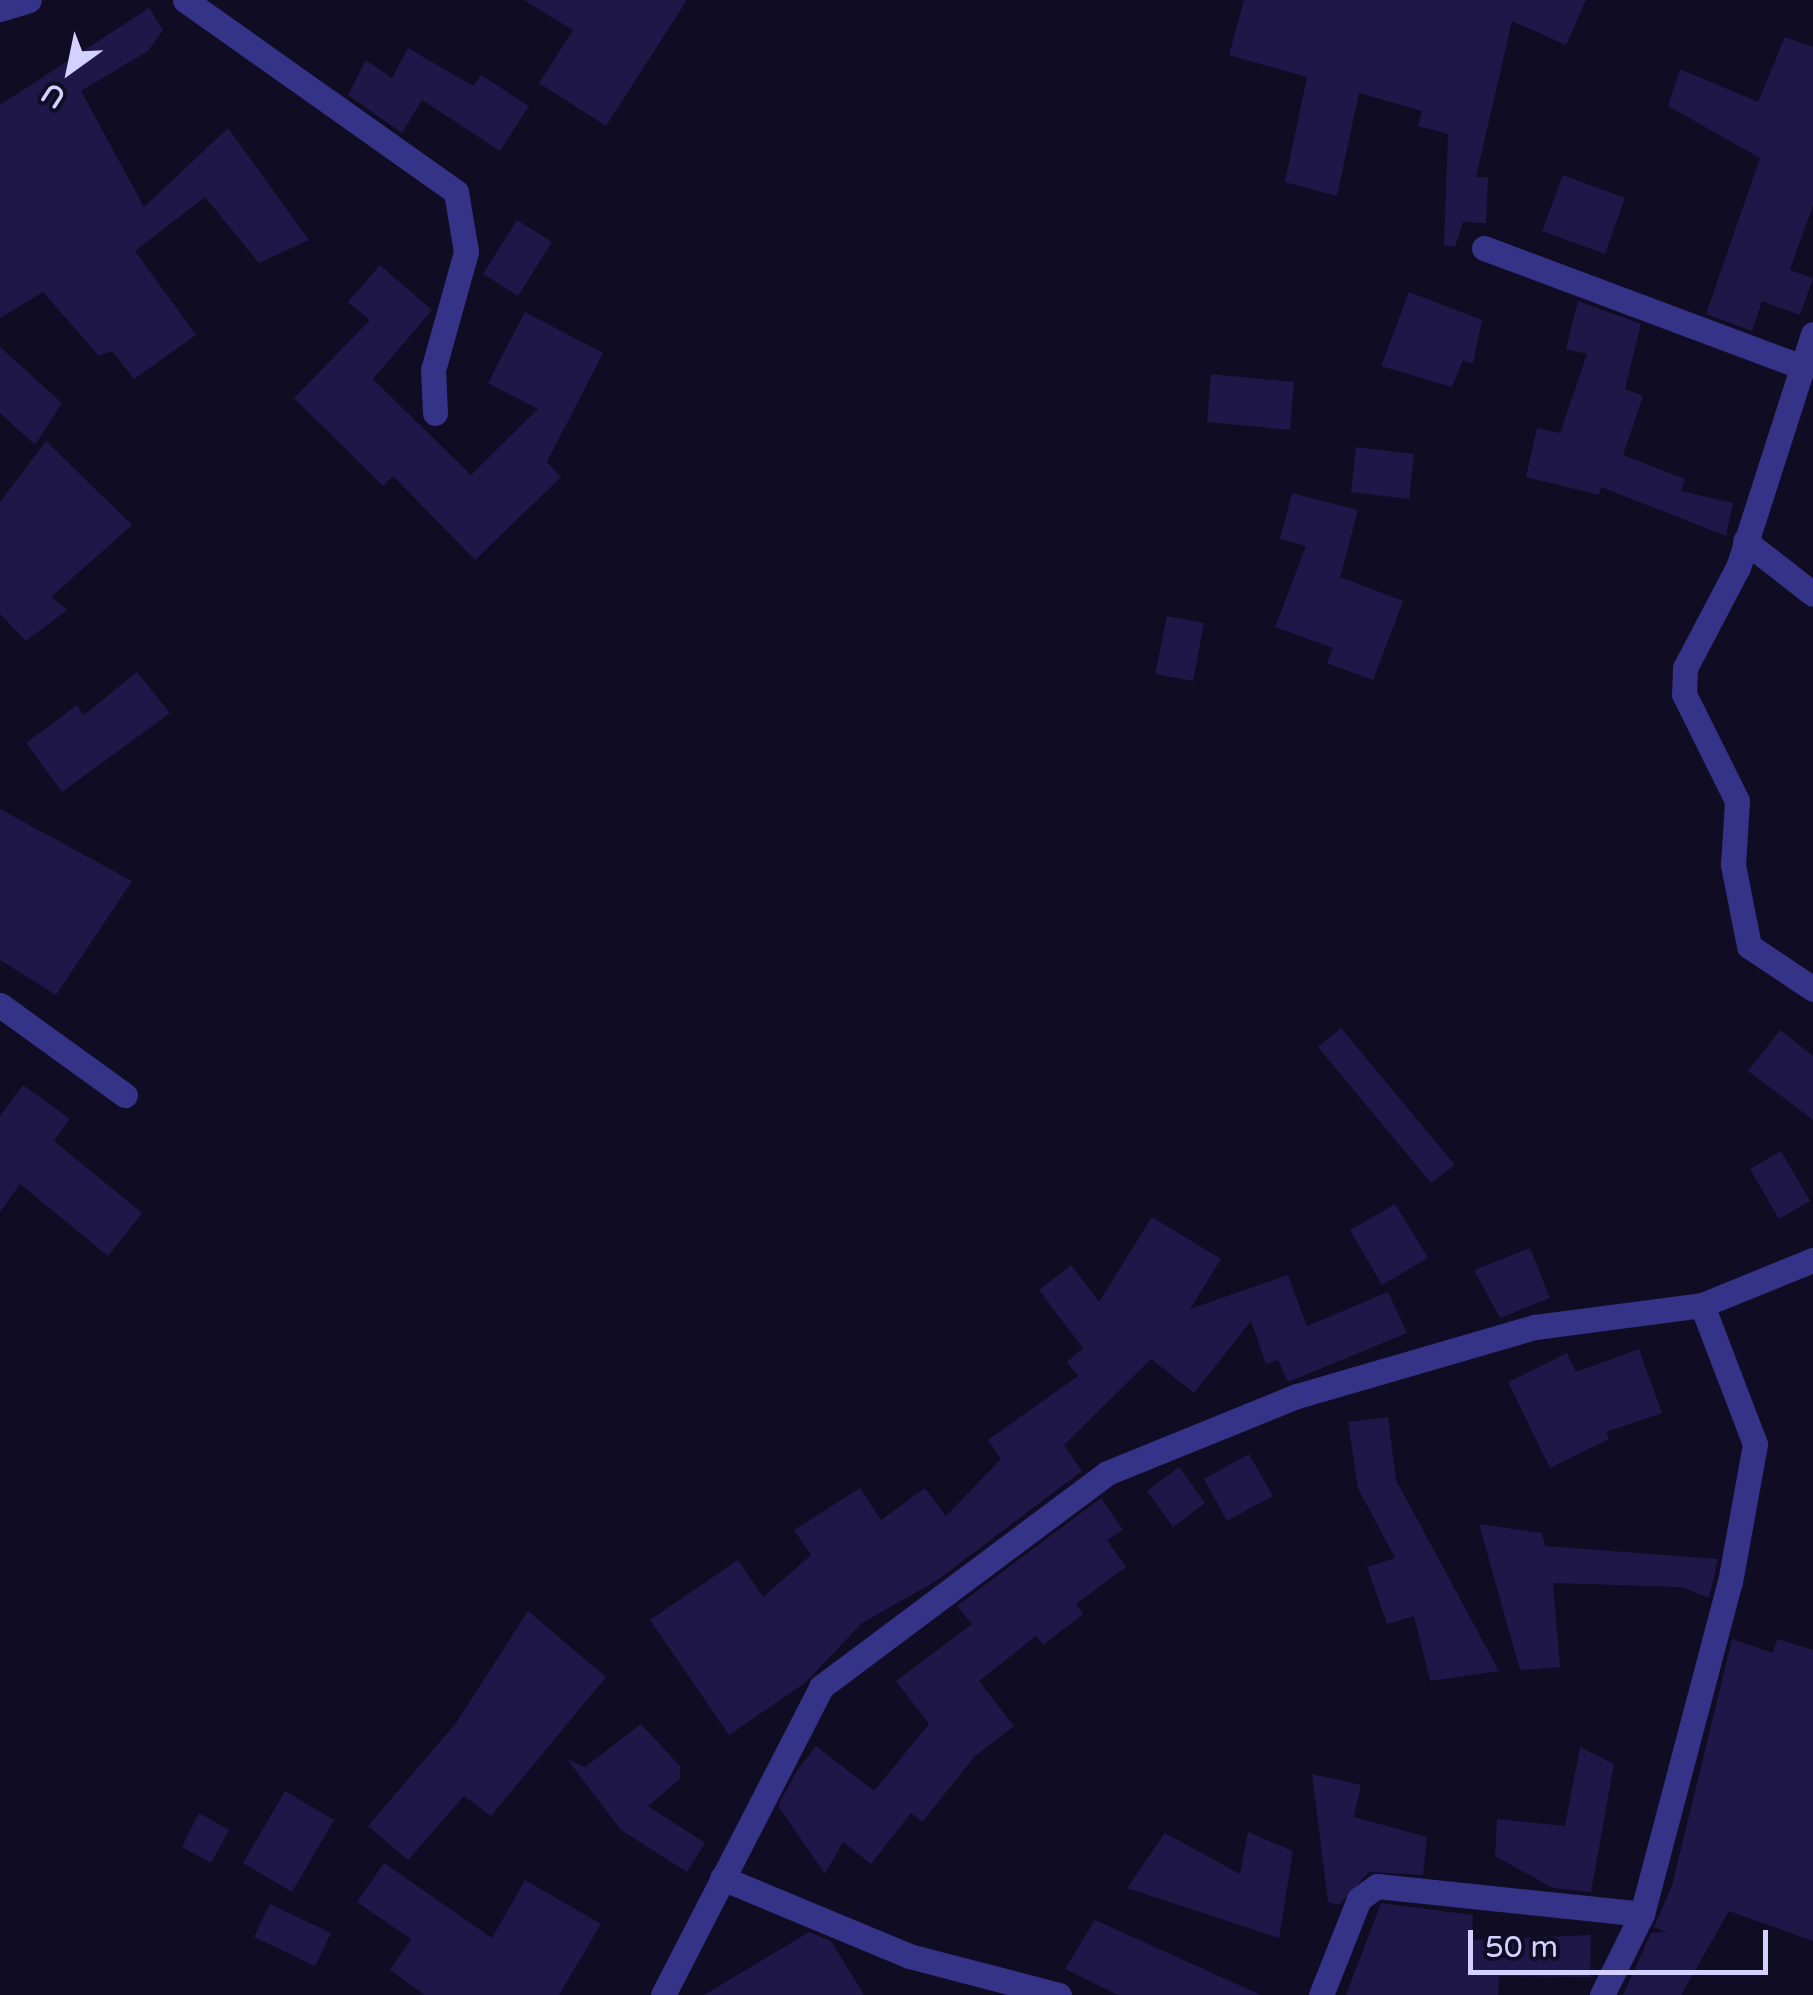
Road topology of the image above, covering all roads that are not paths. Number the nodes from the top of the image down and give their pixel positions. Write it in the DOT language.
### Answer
graph roads {
  1 [pos="29,0"];
  2 [pos="184,0"];
  3 [pos="0,9"];
  4 [pos="1484,248"];
  5 [pos="1813,334"];
  6 [pos="1802,368"];
  7 [pos="435,413"];
  8 [pos="1745,541"];
  9 [pos="1813,594"];
  10 [pos="1813,989"];
  11 [pos="0,1005"];
  12 [pos="125,1095"];
  13 [pos="1813,1260"];
  14 [pos="1702,1305"];
  15 [pos="722,1878"];
  16 [pos="1642,1914"];
  17 [pos="663,1995"];
  18 [pos="1060,1995"];
  19 [pos="1321,1995"];
  20 [pos="1602,1995"];
  1 -- 3 [label="street"];
  2 -- 7 [label="street"];
  4 -- 6 [label="street"];
  5 -- 6 [label="street"];
  6 -- 8 [label="street"];
  8 -- 9 [label="street"];
  8 -- 10 [label="street"];
  11 -- 12 [label="street"];
  13 -- 14 [label="street"];
  14 -- 15 [label="street"];
  14 -- 16 [label="street"];
  15 -- 17 [label="street"];
  15 -- 18 [label="street"];
  16 -- 19 [label="street"];
  16 -- 20 [label="street"];
}
